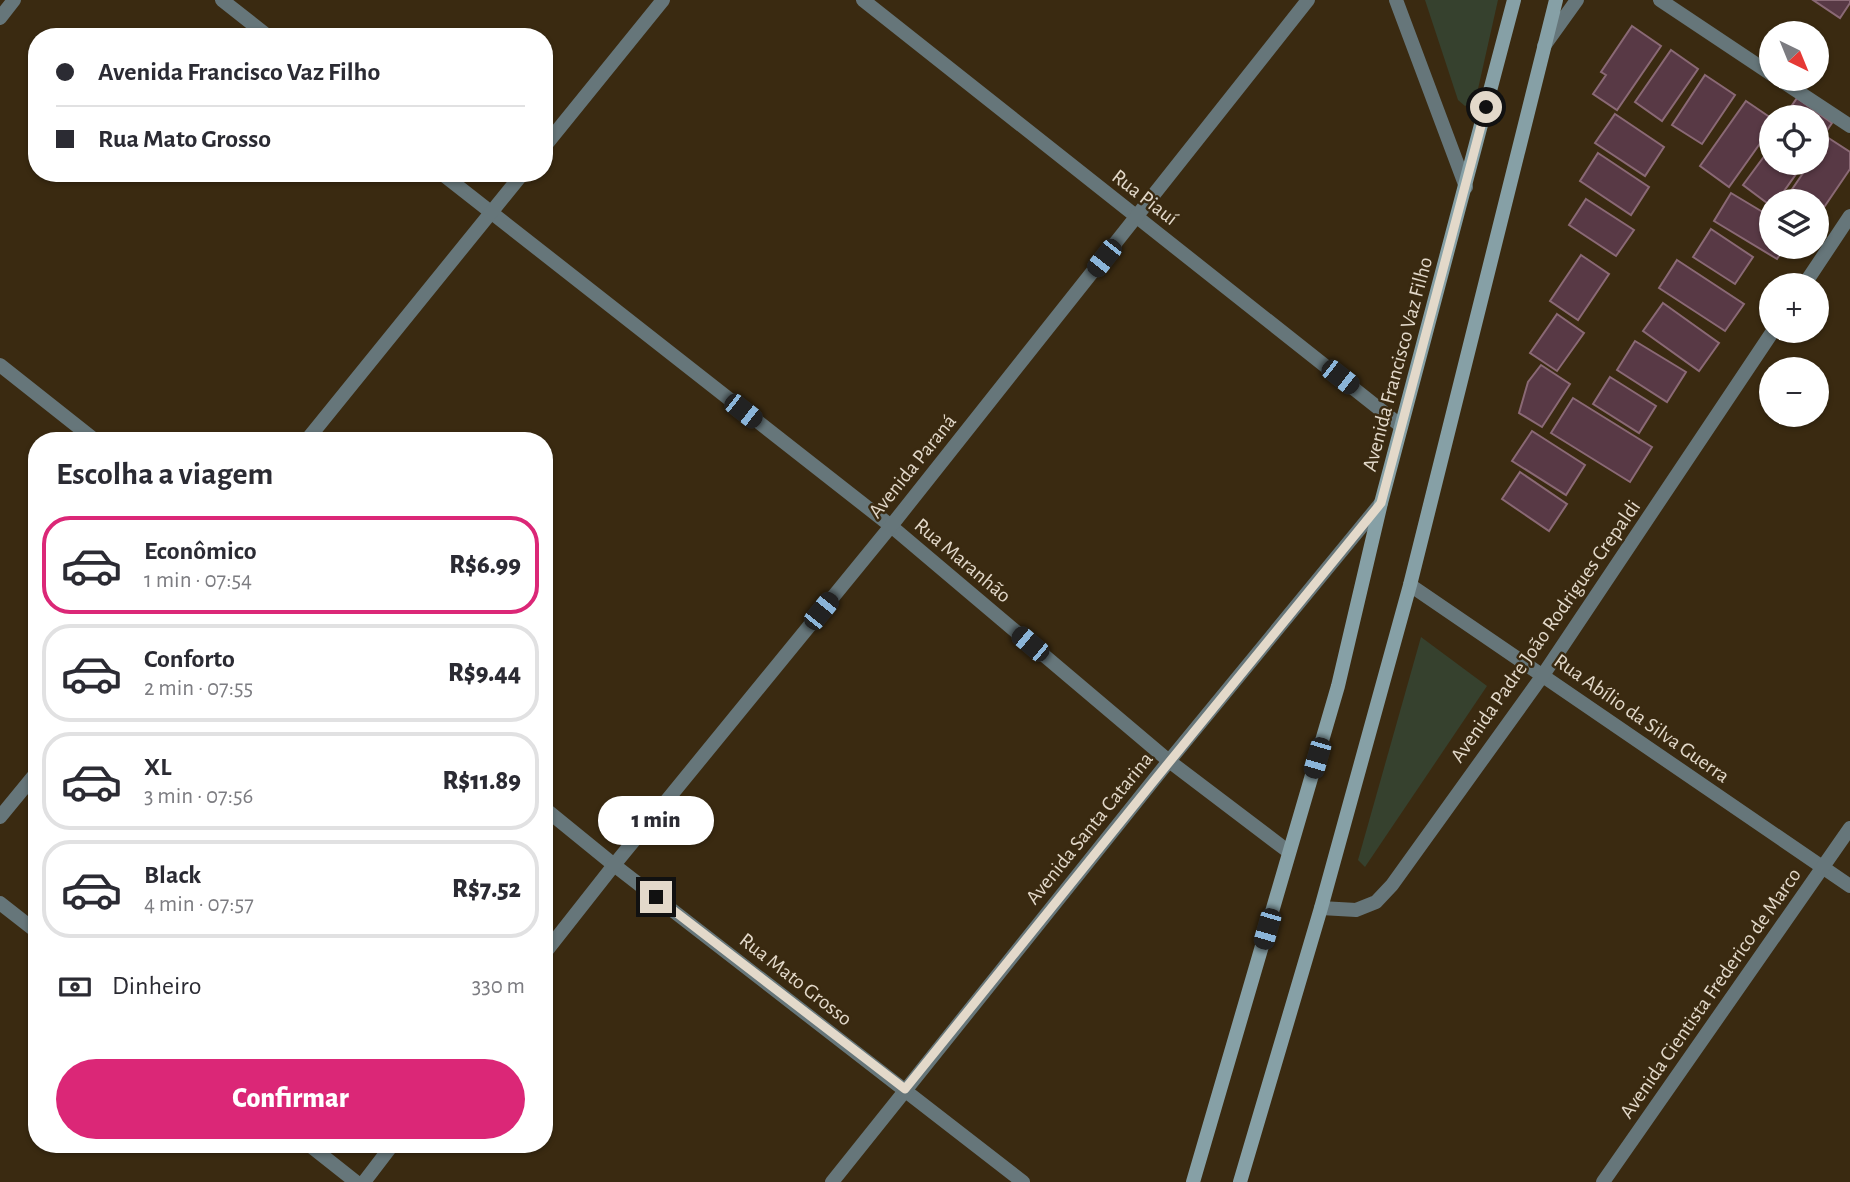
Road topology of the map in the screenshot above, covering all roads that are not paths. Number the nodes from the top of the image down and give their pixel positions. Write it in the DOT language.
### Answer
graph roads {
  1 [pos="14,0"];
  2 [pos="222,0"];
  3 [pos="663,0"];
  4 [pos="863,0"];
  5 [pos="1308,0"];
  6 [pos="1396,0"];
  7 [pos="1514,0"];
  8 [pos="1556,0"];
  9 [pos="1577,0"];
  10 [pos="1660,0"];
  11 [pos="0,18"];
  12 [pos="258,28"];
  13 [pos="1544,47"];
  14 [pos="1759,66"];
  15 [pos="1797,91"];
  16 [pos="1850,126"];
  17 [pos="553,136"];
  18 [pos="452,182"];
  19 [pos="516,182"];
  20 [pos="1466,187"];
  21 [pos="491,213"];
  22 [pos="1850,216"];
  23 [pos="1136,217"];
  24 [pos="1812,273"];
  25 [pos="1765,343"];
  26 [pos="0,365"];
  27 [pos="1401,426"];
  28 [pos="85,432"];
  29 [pos="313,432"];
  30 [pos="1381,503"];
  31 [pos="891,526"];
  32 [pos="1410,585"];
  33 [pos="1544,675"];
  34 [pos="1169,761"];
  35 [pos="28,783"];
  36 [pos="553,815"];
  37 [pos="0,817"];
  38 [pos="1850,828"];
  39 [pos="1289,852"];
  40 [pos="614,865"];
  41 [pos="1823,868"];
  42 [pos="1850,886"];
  43 [pos="0,903"];
  44 [pos="1321,908"];
  45 [pos="28,925"];
  46 [pos="553,943"];
  47 [pos="905,1089"];
  48 [pos="319,1153"];
  49 [pos="386,1153"];
  50 [pos="356,1182"];
  51 [pos="363,1182"];
  52 [pos="832,1182"];
  53 [pos="1023,1182"];
  54 [pos="1193,1182"];
  55 [pos="1240,1182"];
  56 [pos="1603,1182"];
  1 -- 11 [label="street"];
  2 -- 12 [label="street"];
  3 -- 17 [label="street"];
  4 -- 23 [label="street, Rua Piauí"];
  5 -- 23 [label="street, Avenida Paraná"];
  6 -- 20 [label="street"];
  7 -- 20 [label="main road, Avenida Francisco Vaz Filho"];
  8 -- 13 [label="main road"];
  9 -- 13 [label="street"];
  10 -- 14 [label="street"];
  13 -- 32 [label="main road"];
  15 -- 16 [label="street"];
  18 -- 21 [label="street, Rua Maranhão"];
  19 -- 21 [label="street"];
  20 -- 27 [label="main road, Avenida Francisco Vaz Filho"];
  21 -- 29 [label="street"];
  21 -- 31 [label="street, Rua Maranhão"];
  22 -- 24 [label="street"];
  23 -- 27 [label="street, Rua Piauí"];
  23 -- 31 [label="street, Avenida Paraná"];
  25 -- 33 [label="street, Avenida Padre João Rodrigues Crepaldi"];
  26 -- 28 [label="street"];
  27 -- 30 [label="main road, Avenida Francisco Vaz Filho"];
  30 -- 34 [label="street, Avenida Santa Catarina"];
  30 -- 39 [label="main road, Avenida Francisco Vaz Filho"];
  31 -- 34 [label="street, Rua Maranhão"];
  31 -- 40 [label="street, Avenida Paraná"];
  32 -- 33 [label="street, Rua Abílio da Silva Guerra"];
  32 -- 44 [label="main road"];
  33 -- 41 [label="street, Rua Abílio da Silva Guerra"];
  33 -- 44 [label="street, Avenida Padre João Rodrigues Crepaldi"];
  34 -- 39 [label="street, Rua Maranhão"];
  34 -- 47 [label="street, Avenida Santa Catarina"];
  35 -- 37 [label="street"];
  36 -- 40 [label="street, Rua Mato Grosso"];
  38 -- 41 [label="street, Avenida Cientista Frederico de Marco"];
  39 -- 54 [label="main road, Avenida Francisco Vaz Filho"];
  40 -- 46 [label="street, Avenida Paraná"];
  40 -- 47 [label="street, Rua Mato Grosso"];
  41 -- 42 [label="street, Rua Abílio da Silva Guerra"];
  41 -- 56 [label="street, Avenida Cientista Frederico de Marco"];
  43 -- 45 [label="street"];
  44 -- 55 [label="main road"];
  47 -- 52 [label="street, Avenida Santa Catarina"];
  47 -- 53 [label="street, Rua Mato Grosso"];
  48 -- 50 [label="street"];
  49 -- 51 [label="street"];
}
